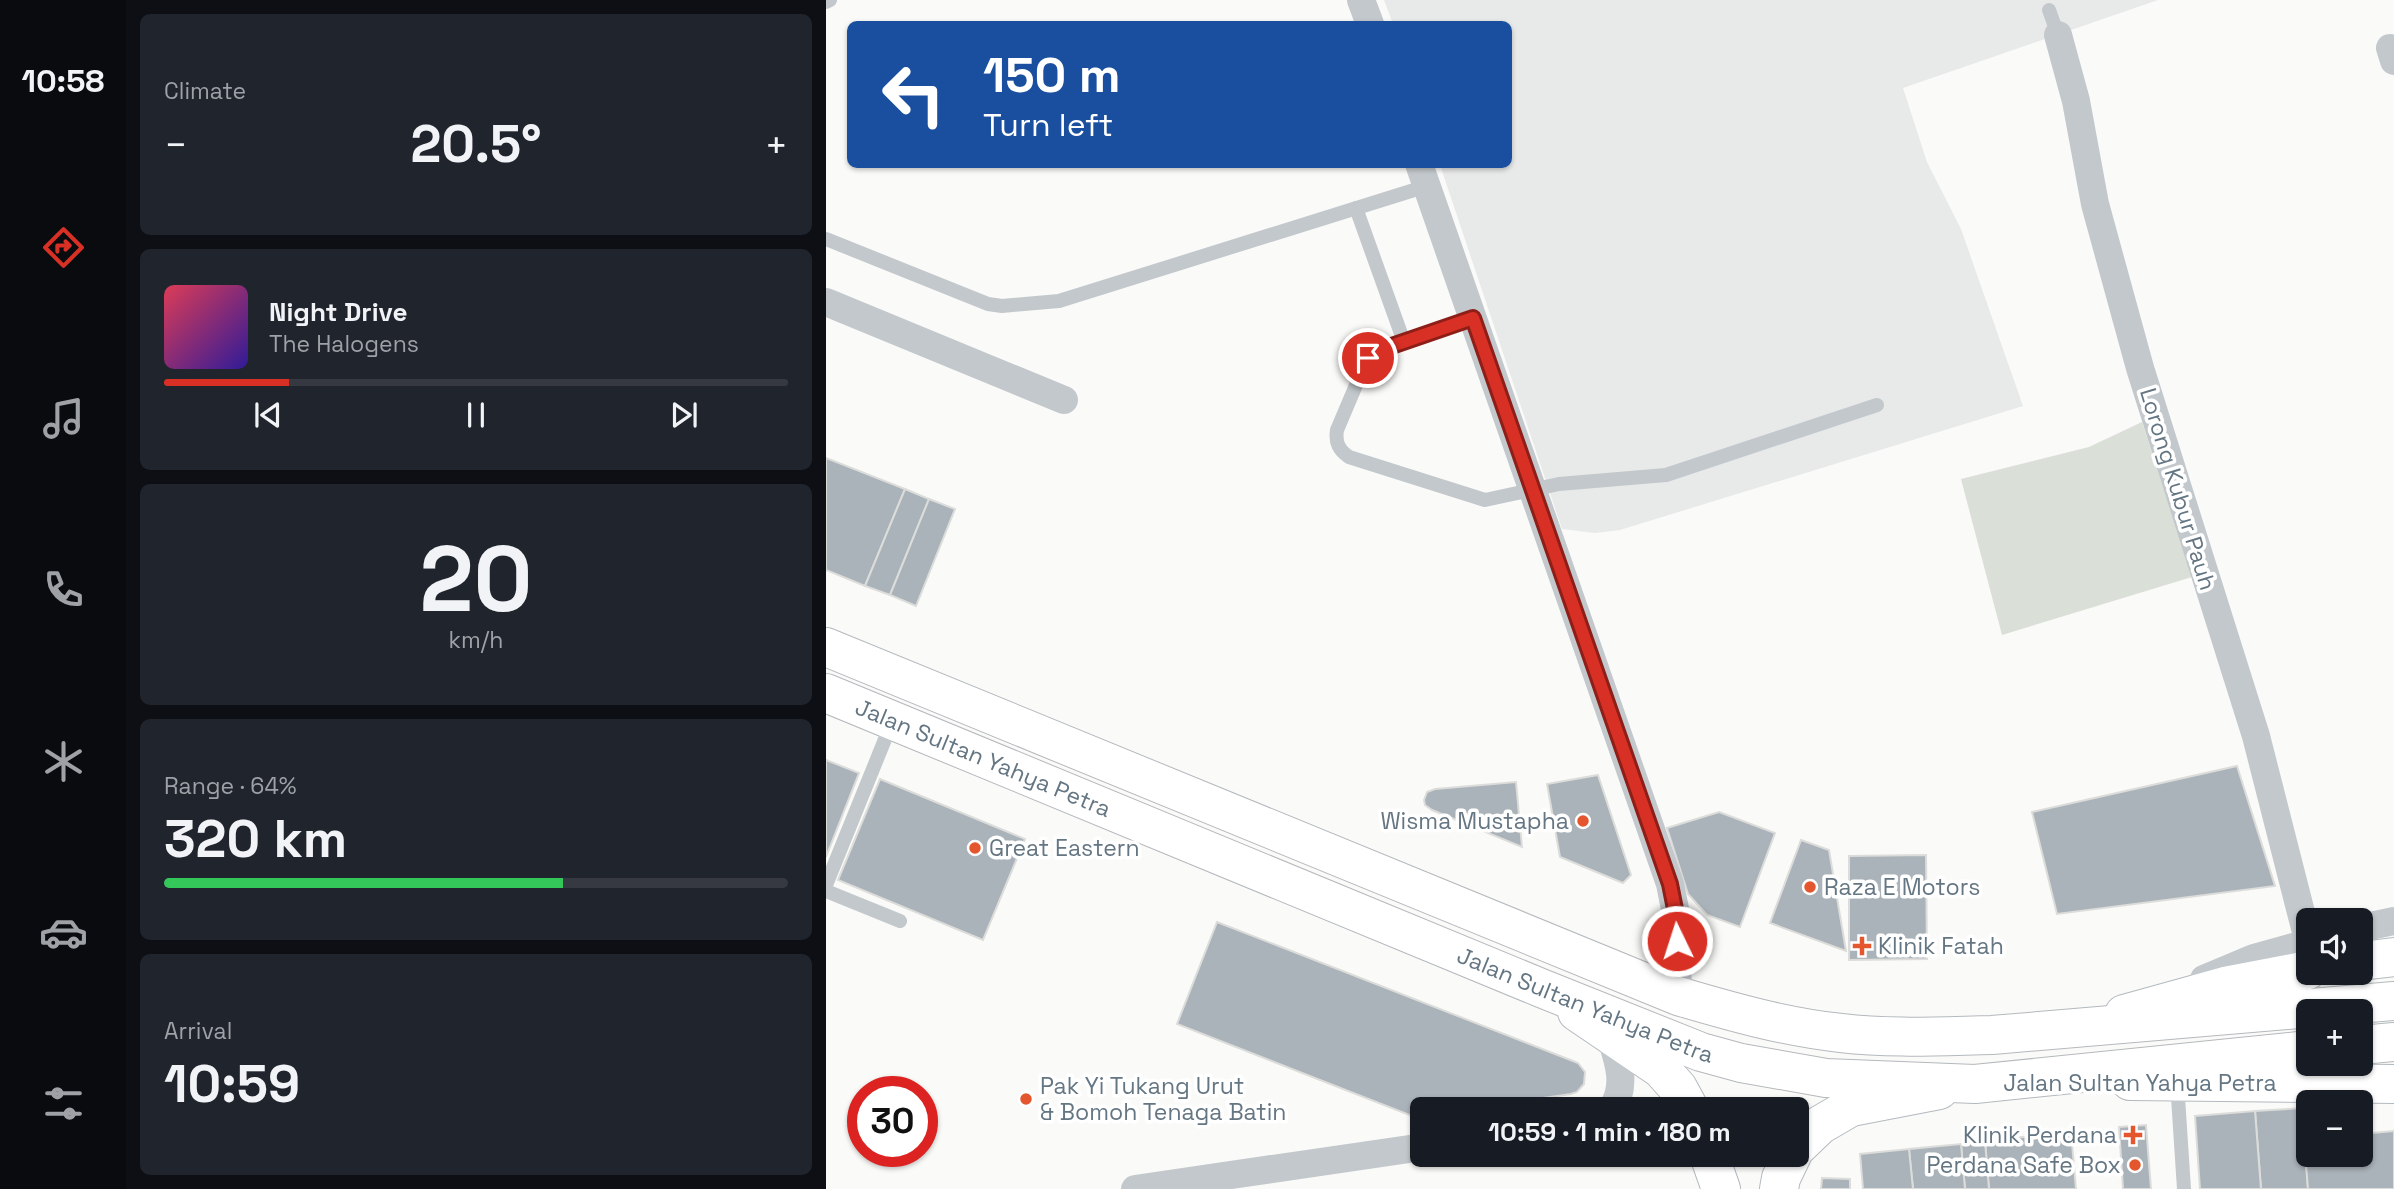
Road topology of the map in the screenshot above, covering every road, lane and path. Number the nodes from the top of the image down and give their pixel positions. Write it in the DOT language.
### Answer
graph roads {
  1 [pos="1361,0"];
  2 [pos="1369,21"];
  3 [pos="2053,22"];
  4 [pos="1423,175"];
  5 [pos="1356,208"];
  6 [pos="826,239"];
  7 [pos="826,302"];
  8 [pos="1473,318"];
  9 [pos="1404,342"];
  10 [pos="1064,400"];
  11 [pos="1877,405"];
  12 [pos="1532,490"];
  13 [pos="826,648"];
  14 [pos="826,693"];
  15 [pos="892,721"];
  16 [pos="826,885"];
  17 [pos="826,891"];
  18 [pos="2299,908"];
  19 [pos="2394,921"];
  20 [pos="900,922"];
  21 [pos="2373,925"];
  22 [pos="2296,946"];
  23 [pos="2394,957"];
  24 [pos="2373,960"];
  25 [pos="2296,973"];
  26 [pos="1541,988"];
  27 [pos="1678,996"];
  28 [pos="2389,1002"];
  29 [pos="2134,1011"];
  30 [pos="2078,1027"];
  31 [pos="1609,1032"];
  32 [pos="2296,1051"];
  33 [pos="2016,1080"];
  34 [pos="2177,1082"];
  35 [pos="1976,1084"];
  36 [pos="2394,1084"];
  37 [pos="1618,1097"];
  38 [pos="1683,1097"];
  39 [pos="1809,1136"];
  40 [pos="1410,1149"];
  41 [pos="1713,1167"];
  42 [pos="1786,1167"];
  43 [pos="1135,1189"];
  44 [pos="1721,1189"];
  45 [pos="1779,1189"];
  46 [pos="2184,1189"];
  1 -- 2 [label="street"];
  3 -- 18 [label="street, Lorong Kubur Pauh"];
  4 -- 5 [label="lane"];
  4 -- 8 [label="street"];
  5 -- 6 [label="lane"];
  5 -- 9 [label="lane"];
  7 -- 10 [label="street"];
  8 -- 9 [label="lane"];
  8 -- 12 [label="street"];
  9 -- 12 [label="lane"];
  11 -- 12 [label="lane"];
  12 -- 27 [label="street"];
  13 -- 27 [label="main road, Jalan Sultan Yahya Petra"];
  14 -- 15 [label="main road, Jalan Sultan Yahya Petra"];
  15 -- 16 [label="lane"];
  15 -- 26 [label="main road, Jalan Sultan Yahya Petra"];
  17 -- 20 [label="lane"];
  19 -- 21 [label="street"];
  22 -- 29 [label="street"];
  23 -- 24 [label="main road"];
  25 -- 29 [label="main road, Jalan Sultan Yahya Petra"];
  26 -- 31 [label="main road"];
  26 -- 35 [label="main road, Jalan Sultan Yahya Petra"];
  27 -- 30 [label="main road, Jalan Sultan Yahya Petra"];
  28 -- 30 [label="main road"];
  29 -- 30 [label="main road, Jalan Sultan Yahya Petra"];
  31 -- 37 [label="street"];
  31 -- 38 [label="main road"];
  32 -- 33 [label="main road"];
  33 -- 34 [label="main road, Jalan Sultan Yahya Petra"];
  33 -- 35 [label="main road, Jalan Sultan Yahya Petra"];
  34 -- 36 [label="main road, Jalan Sultan Yahya Petra"];
  34 -- 46 [label="lane"];
  35 -- 39 [label="main road"];
  40 -- 43 [label="street"];
  41 -- 44 [label="main road"];
  42 -- 45 [label="main road"];
}
